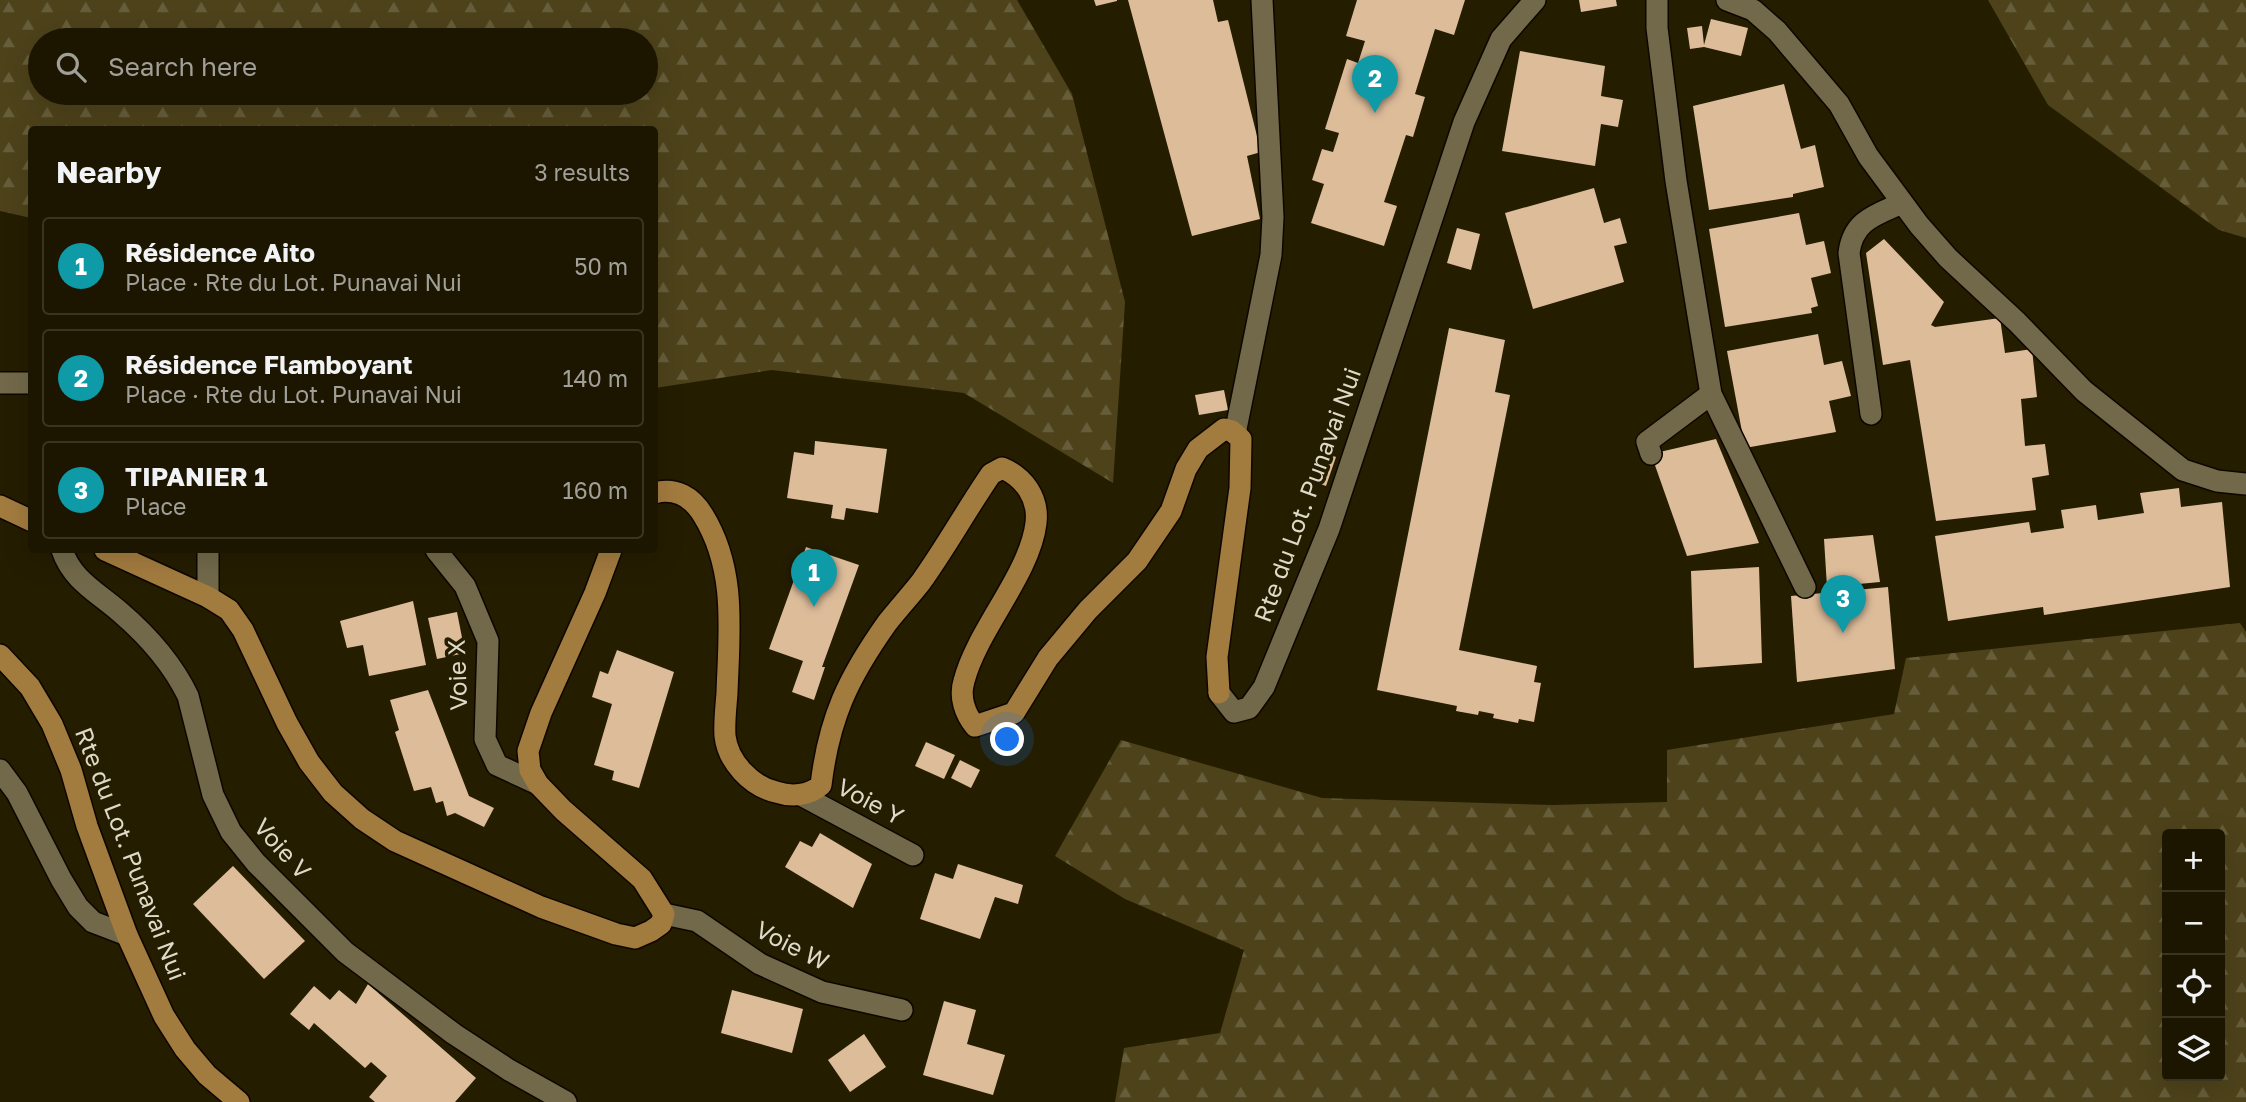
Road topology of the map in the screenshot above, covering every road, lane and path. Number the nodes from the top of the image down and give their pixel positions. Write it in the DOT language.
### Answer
graph roads {
  1 [pos="1262,0"];
  2 [pos="1535,0"];
  3 [pos="1657,0"];
  4 [pos="1727,0"];
  5 [pos="1902,203"];
  6 [pos="0,383"];
  7 [pos="28,383"];
  8 [pos="1711,394"];
  9 [pos="1871,414"];
  10 [pos="1235,433"];
  11 [pos="1651,454"];
  12 [pos="2246,484"];
  13 [pos="658,492"];
  14 [pos="0,506"];
  15 [pos="28,519"];
  16 [pos="63,553"];
  17 [pos="112,553"];
  18 [pos="208,553"];
  19 [pos="438,553"];
  20 [pos="610,553"];
  21 [pos="1805,587"];
  22 [pos="208,597"];
  23 [pos="0,655"];
  24 [pos="1219,694"];
  25 [pos="0,769"];
  26 [pos="538,784"];
  27 [pos="801,795"];
  28 [pos="914,855"];
  29 [pos="664,914"];
  30 [pos="127,935"];
  31 [pos="902,1010"];
  32 [pos="239,1102"];
  33 [pos="566,1102"];
  1 -- 10 [label="street"];
  2 -- 24 [label="street, Rte du Lot. Punavai Nui"];
  3 -- 8 [label="street"];
  4 -- 5 [label="street"];
  5 -- 9 [label="street"];
  5 -- 12 [label="street"];
  6 -- 7 [label="street"];
  8 -- 11 [label="street"];
  8 -- 21 [label="street"];
  10 -- 24 [label="main road, Rte du Lot. Punavai Nui"];
  10 -- 27 [label="main road"];
  13 -- 27 [label="main road"];
  14 -- 15 [label="main road"];
  16 -- 33 [label="street, Voie V"];
  17 -- 22 [label="main road"];
  18 -- 22 [label="street"];
  19 -- 26 [label="street, Voie X"];
  20 -- 26 [label="main road"];
  22 -- 29 [label="main road"];
  23 -- 30 [label="main road, Rte du Lot. Punavai Nui"];
  25 -- 30 [label="street"];
  26 -- 29 [label="main road"];
  27 -- 28 [label="street, Voie Y"];
  29 -- 31 [label="street, Voie W"];
  30 -- 32 [label="main road, Rte du Lot. Punavai Nui"];
}
